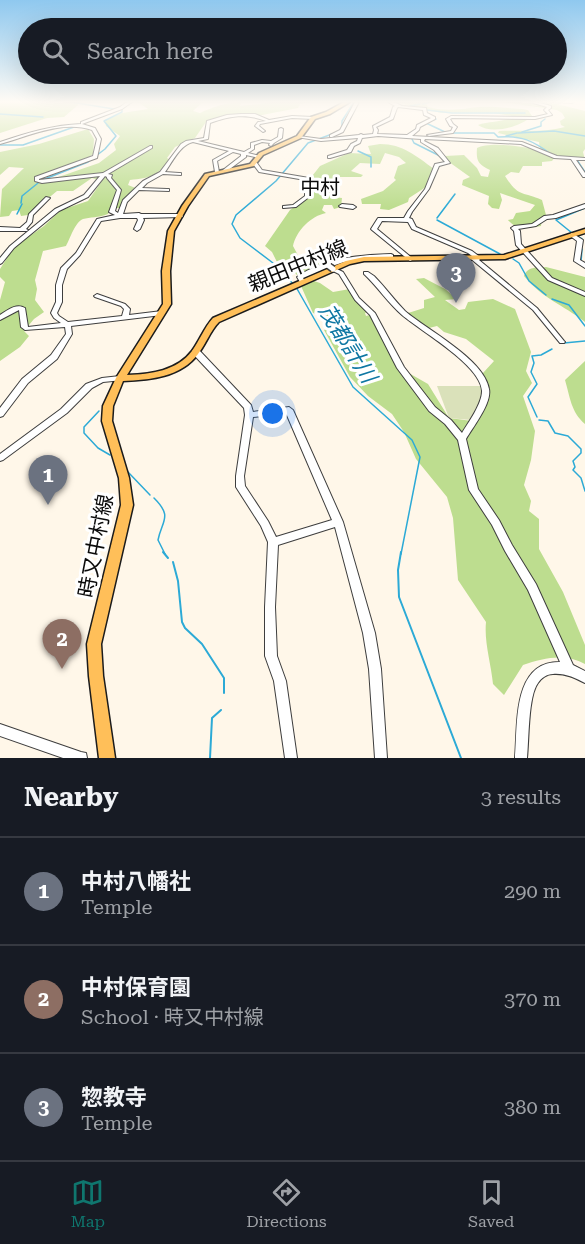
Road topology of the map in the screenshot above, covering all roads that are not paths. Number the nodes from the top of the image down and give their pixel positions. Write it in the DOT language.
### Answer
graph roads {
  1 [pos="19,137"];
  2 [pos="97,137"];
  3 [pos="206,137"];
  4 [pos="280,137"];
  5 [pos="298,137"];
  6 [pos="302,137"];
  7 [pos="343,137"];
  8 [pos="360,137"];
  9 [pos="415,137"];
  10 [pos="423,138"];
  11 [pos="330,139"];
  12 [pos="193,142"];
  13 [pos="0,143"];
  14 [pos="271,146"];
  15 [pos="150,147"];
  16 [pos="231,152"];
  17 [pos="244,155"];
  18 [pos="330,157"];
  19 [pos="573,159"];
  20 [pos="585,159"];
  21 [pos="256,160"];
  22 [pos="162,173"];
  23 [pos="213,173"];
  24 [pos="104,174"];
  25 [pos="179,174"];
  26 [pos="585,176"];
  27 [pos="139,189"];
  28 [pos="167,190"];
  29 [pos="48,198"];
  30 [pos="41,206"];
  31 [pos="342,206"];
  32 [pos="585,206"];
  33 [pos="285,207"];
  34 [pos="353,207"];
  35 [pos="60,208"];
  36 [pos="139,215"];
  37 [pos="180,216"];
  38 [pos="121,218"];
  39 [pos="406,220"];
  40 [pos="0,229"];
  41 [pos="137,229"];
  42 [pos="21,230"];
  43 [pos="33,231"];
  44 [pos="585,231"];
  45 [pos="572,235"];
  46 [pos="338,244"];
  47 [pos="582,248"];
  48 [pos="525,251"];
  49 [pos="334,253"];
  50 [pos="391,256"];
  51 [pos="476,258"];
  52 [pos="410,259"];
  53 [pos="0,262"];
  54 [pos="329,266"];
  55 [pos="585,266"];
  56 [pos="366,273"];
  57 [pos="299,282"];
  58 [pos="585,294"];
  59 [pos="97,296"];
  60 [pos="162,313"];
  61 [pos="0,318"];
  62 [pos="125,318"];
  63 [pos="69,325"];
  64 [pos="562,342"];
  65 [pos="196,352"];
  66 [pos="120,378"];
  67 [pos="0,414"];
  68 [pos="249,415"];
  69 [pos="462,439"];
  70 [pos="0,458"];
  71 [pos="338,522"];
  72 [pos="273,542"];
  73 [pos="568,668"];
  74 [pos="585,677"];
  75 [pos="0,730"];
  76 [pos="81,758"];
  77 [pos="107,758"];
  78 [pos="291,758"];
  79 [pos="381,758"];
  80 [pos="521,758"];
  1 -- 13 [label="street"];
  2 -- 24 [label="street"];
  3 -- 12 [label="street"];
  4 -- 14 [label="street"];
  5 -- 14 [label="main road"];
  6 -- 11 [label="street"];
  7 -- 11 [label="street"];
  8 -- 18 [label="street"];
  9 -- 10 [label="street"];
  10 -- 19 [label="street"];
  10 -- 39 [label="street"];
  12 -- 16 [label="street"];
  12 -- 22 [label="street"];
  14 -- 17 [label="street"];
  14 -- 21 [label="main road"];
  15 -- 24 [label="street"];
  16 -- 17 [label="street"];
  16 -- 23 [label="street"];
  17 -- 21 [label="street"];
  17 -- 23 [label="street"];
  19 -- 20 [label="street"];
  19 -- 26 [label="street"];
  21 -- 23 [label="main road"];
  21 -- 33 [label="street"];
  22 -- 25 [label="street"];
  22 -- 27 [label="street"];
  23 -- 37 [label="main road, 時又中村線"];
  24 -- 35 [label="street"];
  24 -- 38 [label="street"];
  27 -- 28 [label="street"];
  27 -- 38 [label="street"];
  29 -- 30 [label="street"];
  30 -- 35 [label="street"];
  30 -- 42 [label="street"];
  31 -- 34 [label="street"];
  32 -- 48 [label="street"];
  35 -- 43 [label="street"];
  36 -- 37 [label="street"];
  36 -- 38 [label="street"];
  36 -- 41 [label="street"];
  37 -- 60 [label="main road, 時又中村線"];
  38 -- 63 [label="street"];
  39 -- 51 [label="street"];
  39 -- 52 [label="street"];
  40 -- 42 [label="street"];
  42 -- 43 [label="street"];
  43 -- 53 [label="street"];
  44 -- 45 [label="main road, 親田中村線"];
  45 -- 47 [label="street"];
  45 -- 48 [label="main road, 親田中村線"];
  46 -- 49 [label="street"];
  47 -- 55 [label="street"];
  48 -- 51 [label="main road, 親田中村線"];
  48 -- 58 [label="street"];
  50 -- 54 [label="street"];
  51 -- 52 [label="main road, 親田中村線"];
  51 -- 64 [label="street"];
  52 -- 57 [label="main road, 親田中村線"];
  54 -- 57 [label="street"];
  54 -- 69 [label="street"];
  56 -- 69 [label="street"];
  57 -- 65 [label="main road, 親田中村線"];
  59 -- 62 [label="street"];
  60 -- 62 [label="street"];
  60 -- 66 [label="main road, 時又中村線"];
  61 -- 63 [label="street"];
  62 -- 63 [label="street"];
  63 -- 67 [label="street"];
  65 -- 66 [label="main road, 親田中村線"];
  65 -- 68 [label="street"];
  66 -- 70 [label="street"];
  66 -- 77 [label="main road, 時又中村線"];
  68 -- 71 [label="street"];
  68 -- 72 [label="street"];
  69 -- 73 [label="street"];
  71 -- 72 [label="street"];
  71 -- 79 [label="street"];
  72 -- 78 [label="street"];
  73 -- 74 [label="street"];
  73 -- 80 [label="street"];
  75 -- 76 [label="street"];
}
